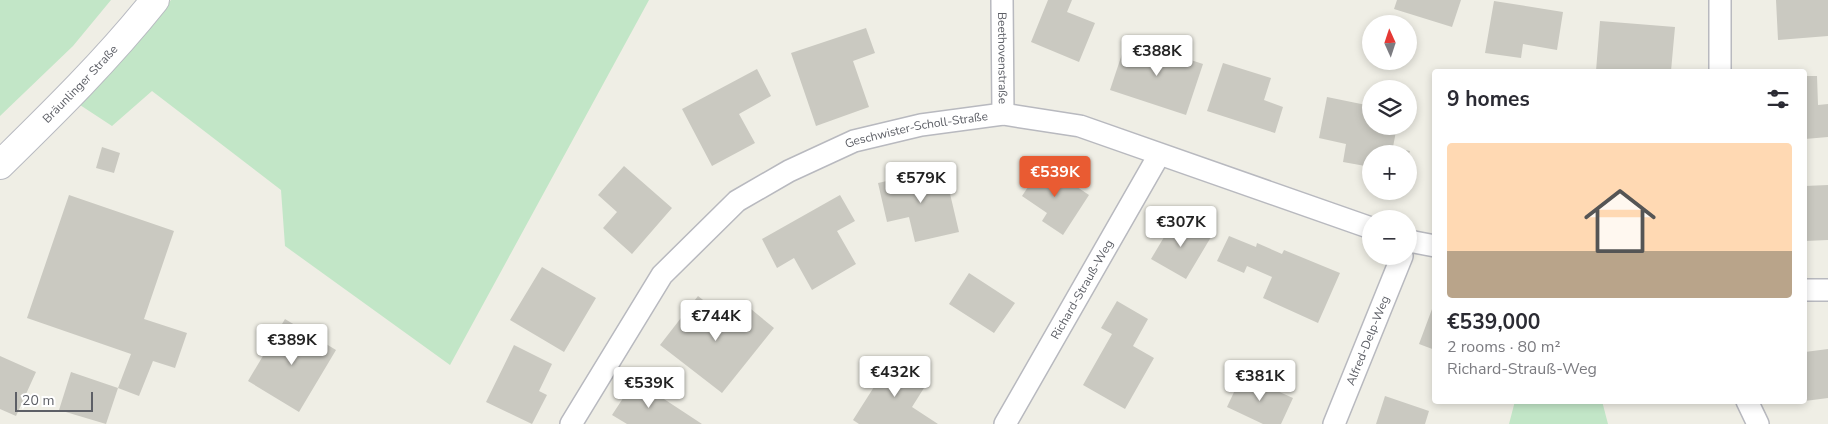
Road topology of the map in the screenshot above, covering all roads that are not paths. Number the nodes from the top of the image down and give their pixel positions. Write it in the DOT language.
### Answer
graph roads {
  1 [pos="155,0"];
  2 [pos="1002,0"];
  3 [pos="1720,0"];
  4 [pos="1720,69"];
  5 [pos="1003,114"];
  6 [pos="1159,155"];
  7 [pos="0,165"];
  8 [pos="1362,225"];
  9 [pos="1417,243"];
  10 [pos="1432,245"];
  11 [pos="1398,265"];
  12 [pos="1807,290"];
  13 [pos="1828,290"];
  14 [pos="1748,404"];
  15 [pos="571,424"];
  16 [pos="1005,424"];
  17 [pos="1334,424"];
  18 [pos="1758,424"];
  1 -- 7 [label="main road, Bräunlinger Straße"];
  2 -- 5 [label="street, Beethovenstraße"];
  3 -- 4 [label="street"];
  5 -- 6 [label="street, Geschwister-Scholl-Straße"];
  5 -- 15 [label="street, Geschwister-Scholl-Straße"];
  6 -- 8 [label="street, Geschwister-Scholl-Straße"];
  6 -- 16 [label="street, Richard-Strauß-Weg"];
  9 -- 10 [label="street"];
  11 -- 17 [label="street, Alfred-Delp-Weg"];
  12 -- 13 [label="street"];
  14 -- 18 [label="street"];
}
